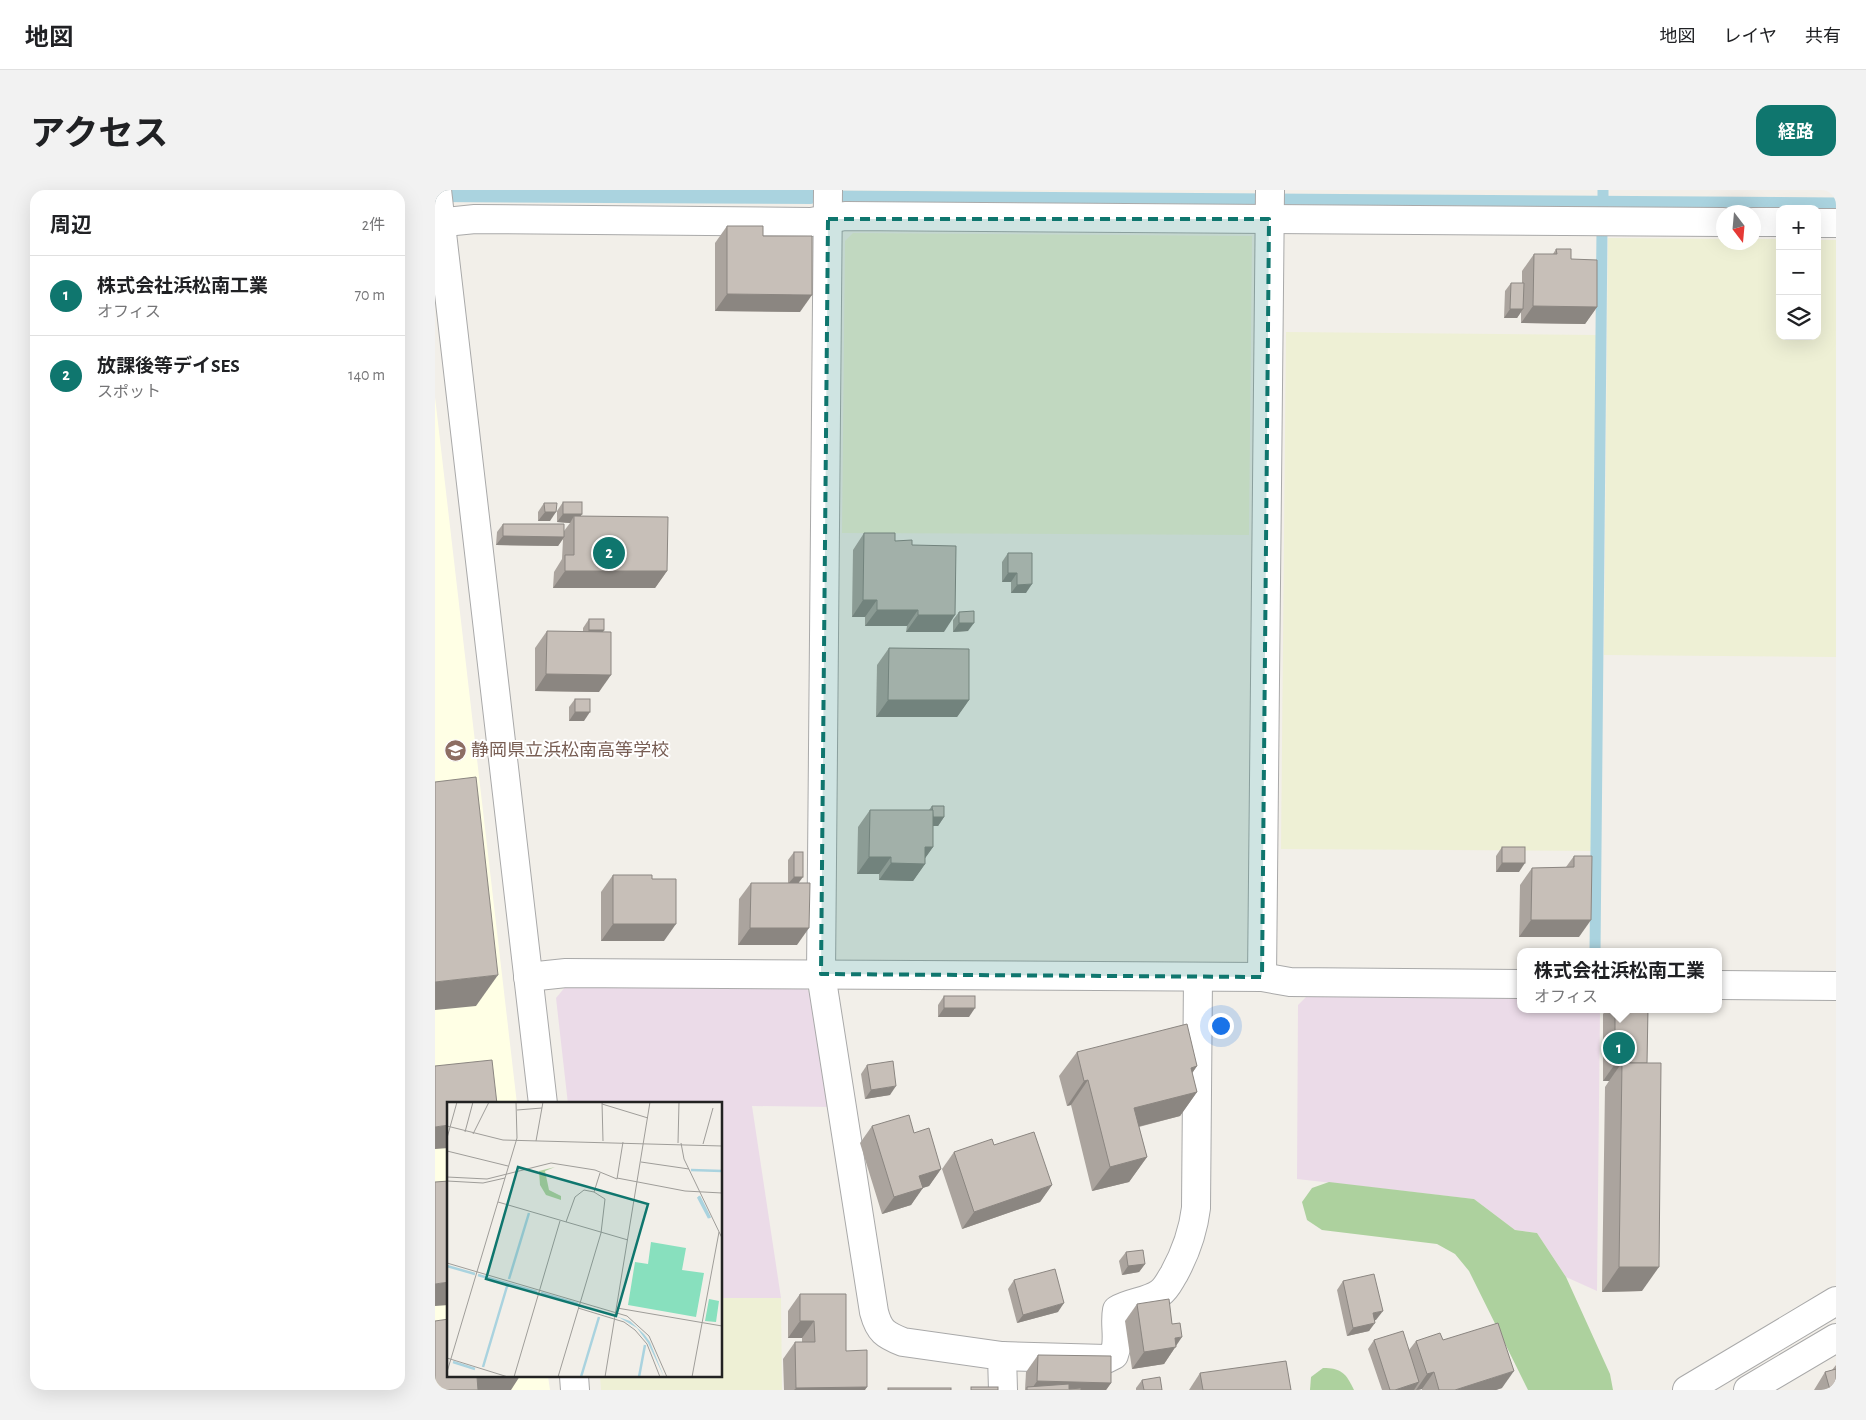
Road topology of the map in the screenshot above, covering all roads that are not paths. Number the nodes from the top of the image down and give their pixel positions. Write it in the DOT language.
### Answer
graph roads {
  1 [pos="437,190"];
  2 [pos="828,205"];
  3 [pos="1269,206"];
  4 [pos="438,221"];
  5 [pos="1716,222"];
  6 [pos="1761,222"];
  7 [pos="1776,222"];
  8 [pos="1821,223"];
  9 [pos="1836,223"];
  10 [pos="440,267"];
  11 [pos="821,974"];
  12 [pos="528,977"];
  13 [pos="1198,977"];
  14 [pos="1262,977"];
  15 [pos="1517,984"];
  16 [pos="1722,985"];
  17 [pos="1836,986"];
  18 [pos="543,1102"];
  19 [pos="1836,1301"];
  20 [pos="1836,1338"];
  21 [pos="1002,1356"];
  22 [pos="1003,1390"];
  23 [pos="1687,1390"];
  24 [pos="1749,1390"];
  1 -- 4 [label="street"];
  2 -- 3 [label="street"];
  2 -- 4 [label="street"];
  2 -- 11 [label="street"];
  3 -- 5 [label="street"];
  3 -- 14 [label="street"];
  4 -- 10 [label="street"];
  6 -- 7 [label="street"];
  8 -- 9 [label="street"];
  10 -- 12 [label="street"];
  11 -- 12 [label="street"];
  11 -- 13 [label="street"];
  11 -- 21 [label="street"];
  12 -- 18 [label="street"];
  13 -- 14 [label="street"];
  13 -- 21 [label="street"];
  14 -- 15 [label="street"];
  16 -- 17 [label="street"];
  19 -- 23 [label="street"];
  20 -- 24 [label="street"];
  21 -- 22 [label="street"];
}
